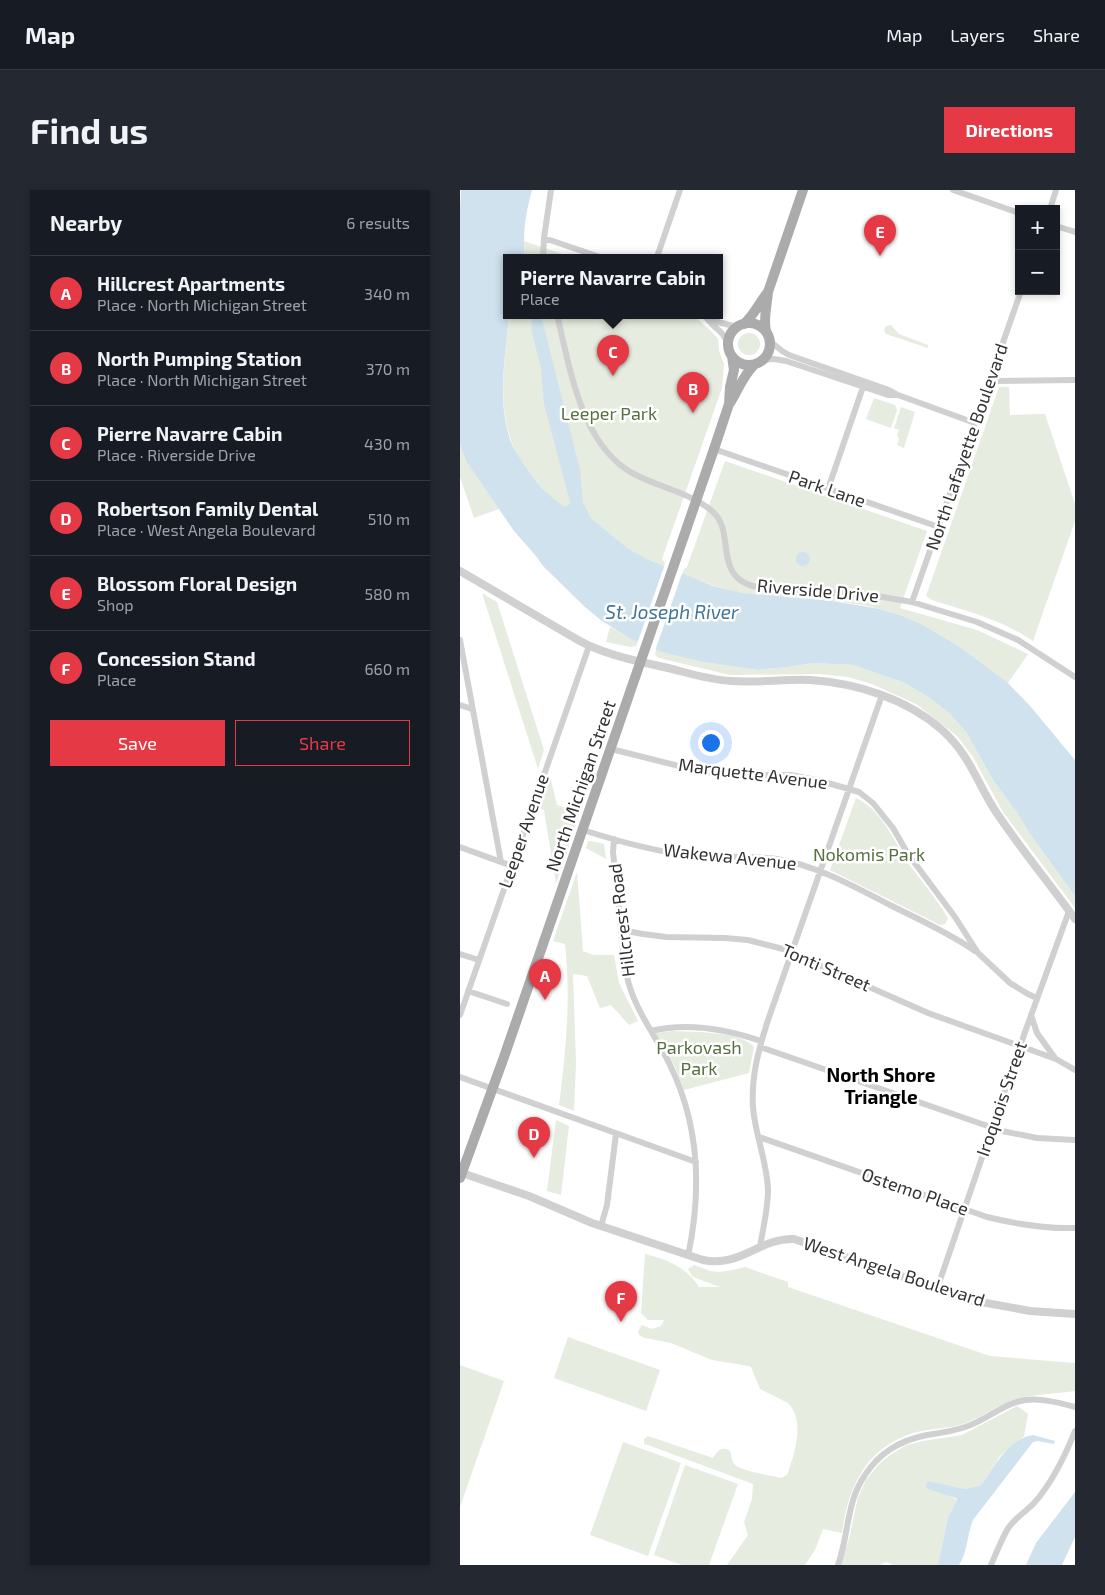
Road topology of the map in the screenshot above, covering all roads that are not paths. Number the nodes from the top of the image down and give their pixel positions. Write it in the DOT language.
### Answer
graph roads {
  1 [pos="551,190"];
  2 [pos="803,190"];
  3 [pos="953,190"];
  4 [pos="1056,190"];
  5 [pos="677,191"];
  6 [pos="1051,205"];
  7 [pos="1015,212"];
  8 [pos="1060,227"];
  9 [pos="1075,232"];
  10 [pos="544,238"];
  11 [pos="543,254"];
  12 [pos="591,254"];
  13 [pos="658,254"];
  14 [pos="768,292"];
  15 [pos="1020,295"];
  16 [pos="558,319"];
  17 [pos="707,319"];
  18 [pos="712,319"];
  19 [pos="741,325"];
  20 [pos="766,331"];
  21 [pos="770,342"];
  22 [pos="728,345"];
  23 [pos="732,356"];
  24 [pos="759,363"];
  25 [pos="1075,380"];
  26 [pos="990,381"];
  27 [pos="864,384"];
  28 [pos="729,404"];
  29 [pos="975,423"];
  30 [pos="714,449"];
  31 [pos="828,489"];
  32 [pos="696,501"];
  33 [pos="939,527"];
  34 [pos="460,571"];
  35 [pos="912,602"];
  36 [pos="460,640"];
  37 [pos="589,646"];
  38 [pos="641,662"];
  39 [pos="1075,677"];
  40 [pos="882,695"];
  41 [pos="460,705"];
  42 [pos="472,709"];
  43 [pos="611,749"];
  44 [pos="849,788"];
  45 [pos="583,830"];
  46 [pos="614,839"];
  47 [pos="460,847"];
  48 [pos="501,862"];
  49 [pos="512,866"];
  50 [pos="820,870"];
  51 [pos="1069,911"];
  52 [pos="1075,919"];
  53 [pos="621,930"];
  54 [pos="792,952"];
  55 [pos="978,953"];
  56 [pos="460,954"];
  57 [pos="479,960"];
  58 [pos="468,991"];
  59 [pos="1037,998"];
  60 [pos="507,1004"];
  61 [pos="460,1015"];
  62 [pos="1031,1015"];
  63 [pos="651,1031"];
  64 [pos="760,1044"];
  65 [pos="1021,1046"];
  66 [pos="1056,1059"];
  67 [pos="1075,1070"];
  68 [pos="460,1077"];
  69 [pos="493,1089"];
  70 [pos="992,1128"];
  71 [pos="616,1134"];
  72 [pos="759,1137"];
  73 [pos="1075,1140"];
  74 [pos="696,1162"];
  75 [pos="461,1176"];
  76 [pos="965,1209"];
  77 [pos="601,1226"];
  78 [pos="1075,1228"];
  79 [pos="760,1247"];
  80 [pos="688,1256"];
  81 [pos="937,1289"];
  82 [pos="1075,1314"];
  83 [pos="1075,1407"];
  84 [pos="1075,1431"];
  85 [pos="838,1565"];
  86 [pos="991,1565"];
  1 -- 10 [label="street"];
  2 -- 14 [label="main road"];
  3 -- 7 [label="street"];
  4 -- 6 [label="street"];
  5 -- 13 [label="street"];
  8 -- 9 [label="street"];
  10 -- 11 [label="street"];
  10 -- 12 [label="street"];
  14 -- 19 [label="main road"];
  14 -- 20 [label="main road"];
  15 -- 26 [label="street, North Lafayette Boulevard"];
  16 -- 32 [label="street, Riverside Drive"];
  17 -- 22 [label="street"];
  18 -- 19 [label="street"];
  19 -- 20 [label="main road"];
  19 -- 22 [label="main road"];
  20 -- 21 [label="main road"];
  21 -- 24 [label="main road"];
  21 -- 27 [label="street"];
  22 -- 23 [label="main road"];
  23 -- 24 [label="main road"];
  23 -- 28 [label="main road, North Michigan Street"];
  24 -- 27 [label="street"];
  24 -- 28 [label="main road, North Michigan Street"];
  25 -- 26 [label="street"];
  26 -- 29 [label="street, North Lafayette Boulevard"];
  27 -- 29 [label="street"];
  27 -- 31 [label="street"];
  28 -- 30 [label="main road, North Michigan Street"];
  29 -- 33 [label="street, North Lafayette Boulevard"];
  30 -- 31 [label="street, Park Lane"];
  30 -- 32 [label="main road, North Michigan Street"];
  31 -- 33 [label="street, Park Lane"];
  32 -- 35 [label="street, Riverside Drive"];
  32 -- 38 [label="main road, North Michigan Street"];
  33 -- 35 [label="street, North Lafayette Boulevard"];
  34 -- 37 [label="street"];
  35 -- 39 [label="street, Riverside Drive"];
  36 -- 42 [label="street"];
  37 -- 38 [label="street"];
  37 -- 49 [label="street, Leeper Avenue"];
  38 -- 40 [label="street"];
  38 -- 43 [label="main road, North Michigan Street"];
  40 -- 44 [label="street"];
  40 -- 51 [label="street"];
  41 -- 42 [label="street"];
  42 -- 48 [label="street"];
  43 -- 44 [label="street, Marquette Avenue"];
  43 -- 45 [label="main road, North Michigan Street"];
  44 -- 50 [label="street"];
  44 -- 55 [label="street, Marquette Avenue"];
  45 -- 46 [label="street, Wakewa Avenue"];
  45 -- 69 [label="main road, North Michigan Street"];
  46 -- 50 [label="street, Wakewa Avenue"];
  46 -- 53 [label="street, Hillcrest Road"];
  47 -- 48 [label="street"];
  48 -- 49 [label="street"];
  49 -- 57 [label="street, Leeper Avenue"];
  50 -- 54 [label="street"];
  50 -- 55 [label="street, Wakewa Avenue"];
  51 -- 52 [label="street"];
  51 -- 59 [label="street, Iroquois Street"];
  53 -- 54 [label="street, Tonti Street"];
  53 -- 63 [label="street, Hillcrest Road"];
  54 -- 64 [label="street"];
  54 -- 65 [label="street, Tonti Street"];
  55 -- 59 [label="street, Marquette Avenue"];
  56 -- 57 [label="street"];
  57 -- 58 [label="street, Leeper Avenue"];
  58 -- 60 [label="street"];
  58 -- 61 [label="street, Leeper Avenue"];
  59 -- 62 [label="street, Iroquois Street"];
  62 -- 65 [label="street, Iroquois Street"];
  62 -- 66 [label="street"];
  63 -- 64 [label="street"];
  63 -- 74 [label="street, Hillcrest Road"];
  64 -- 70 [label="street"];
  64 -- 72 [label="street"];
  65 -- 66 [label="street"];
  65 -- 70 [label="street, Iroquois Street"];
  66 -- 67 [label="street"];
  68 -- 69 [label="street"];
  69 -- 71 [label="street"];
  69 -- 75 [label="main road, North Michigan Street"];
  70 -- 73 [label="street"];
  70 -- 76 [label="street, Iroquois Street"];
  71 -- 74 [label="street"];
  71 -- 77 [label="street"];
  72 -- 76 [label="street, Ostemo Place"];
  72 -- 79 [label="street"];
  74 -- 80 [label="street, Hillcrest Road"];
  75 -- 77 [label="street, West Angela Boulevard"];
  76 -- 78 [label="street, Ostemo Place"];
  76 -- 81 [label="street, Iroquois Street"];
  77 -- 80 [label="street, West Angela Boulevard"];
  79 -- 80 [label="street, West Angela Boulevard"];
  79 -- 81 [label="street, West Angela Boulevard"];
  81 -- 82 [label="street, West Angela Boulevard"];
  83 -- 85 [label="street"];
  84 -- 86 [label="street"];
}
